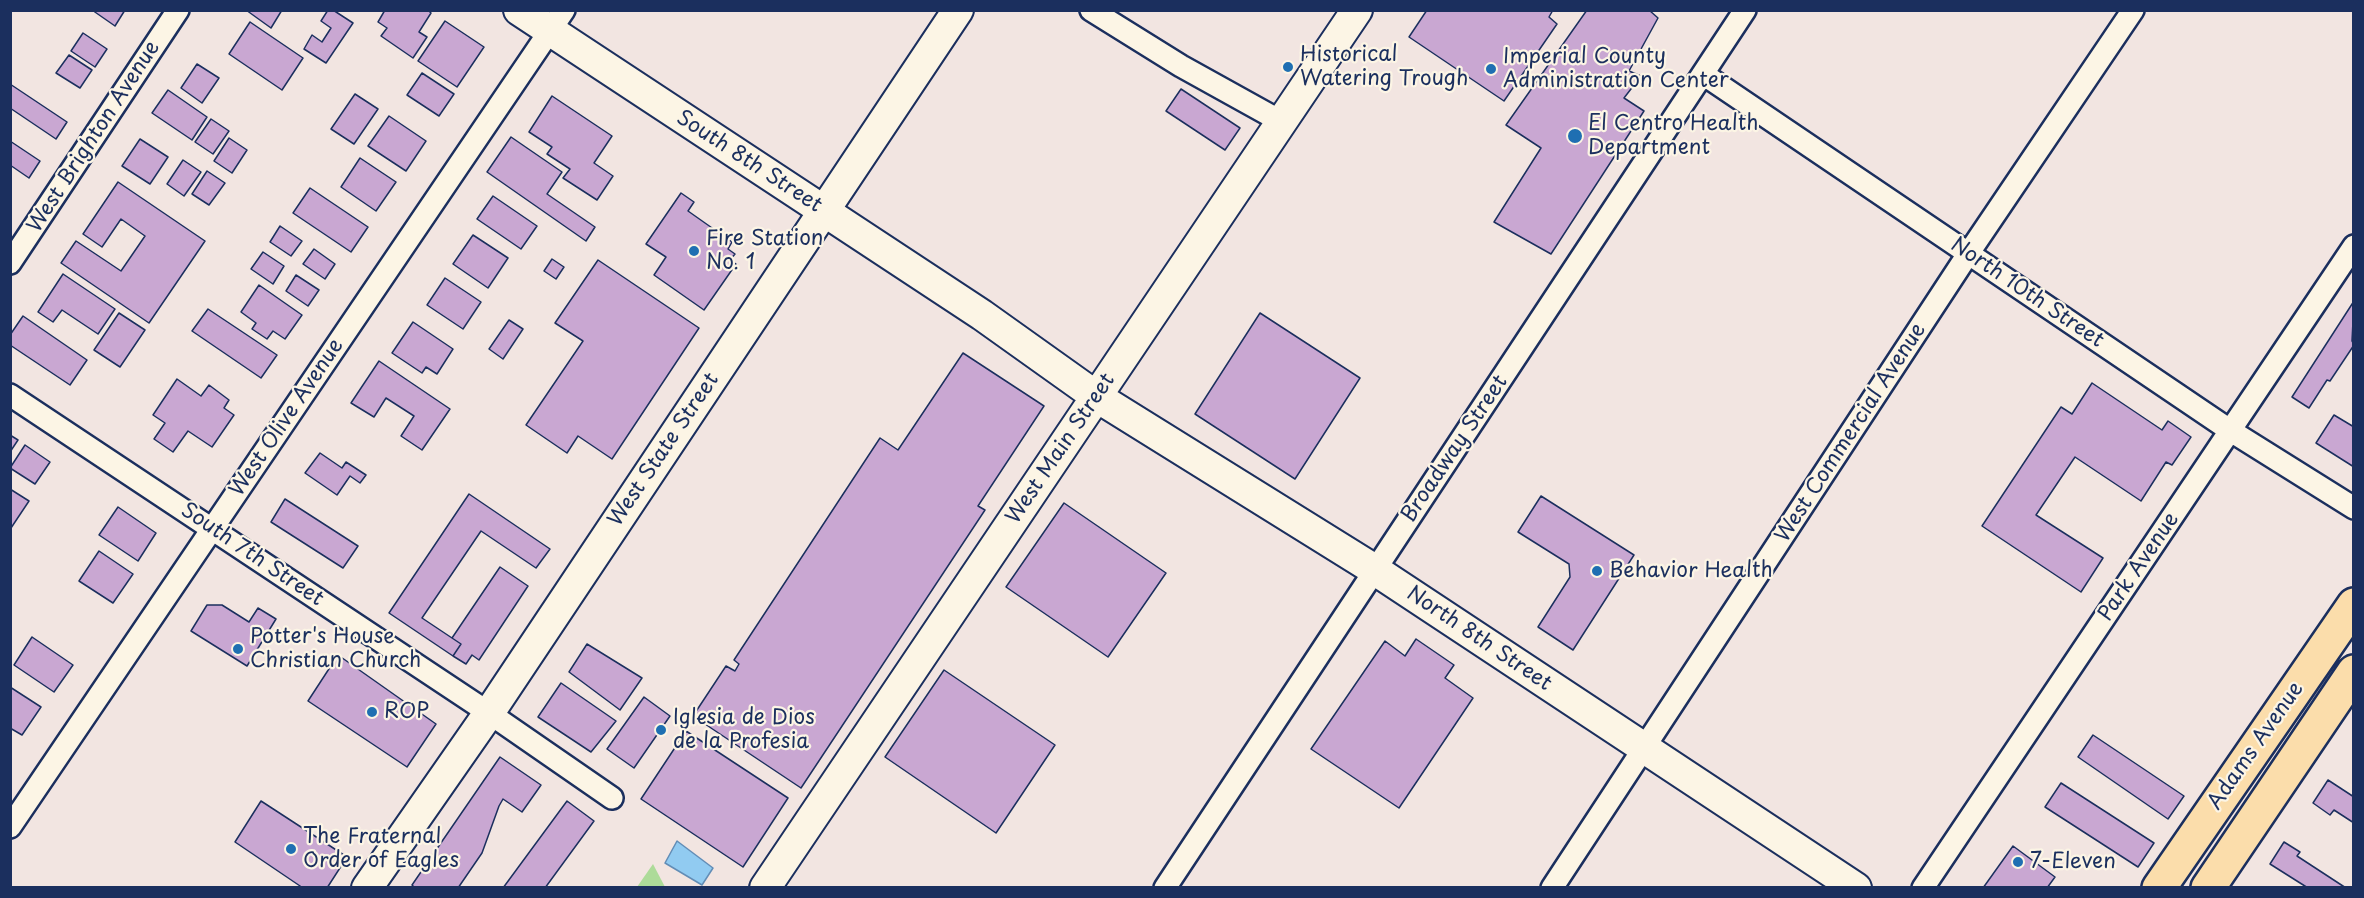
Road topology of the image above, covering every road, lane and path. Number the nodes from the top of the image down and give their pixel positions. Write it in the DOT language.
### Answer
graph roads {
  1 [pos="178,10"];
  2 [pos="519,10"];
  3 [pos="958,10"];
  4 [pos="1091,10"];
  5 [pos="1356,10"];
  6 [pos="1745,10"];
  7 [pos="2133,10"];
  8 [pos="557,21"];
  9 [pos="1702,74"];
  10 [pos="1282,122"];
  11 [pos="823,211"];
  12 [pos="2354,246"];
  13 [pos="1968,254"];
  14 [pos="10,264"];
  15 [pos="10,394"];
  16 [pos="1097,397"];
  17 [pos="2231,431"];
  18 [pos="2354,508"];
  19 [pos="212,528"];
  20 [pos="1375,570"];
  21 [pos="2354,605"];
  22 [pos="2354,672"];
  23 [pos="489,713"];
  24 [pos="1644,748"];
  25 [pos="612,798"];
  26 [pos="10,827"];
  27 [pos="367,888"];
  28 [pos="765,888"];
  29 [pos="1165,888"];
  30 [pos="1552,888"];
  31 [pos="1856,888"];
  32 [pos="1923,888"];
  33 [pos="2159,888"];
  34 [pos="2208,888"];
  1 -- 14 [label="street, West Brighton Avenue"];
  2 -- 8 [label="street, South 8th Street"];
  3 -- 11 [label="street, West State Street"];
  4 -- 10 [label="street"];
  5 -- 10 [label="street, West Main Street"];
  6 -- 9 [label="street, Broadway Street"];
  7 -- 13 [label="street, West Commercial Avenue"];
  8 -- 11 [label="street, South 8th Street"];
  8 -- 19 [label="street, West Olive Avenue"];
  9 -- 13 [label="street, North 10th Street"];
  9 -- 20 [label="street, Broadway Street"];
  10 -- 16 [label="street, West Main Street"];
  11 -- 16 [label="street, South 8th Street"];
  11 -- 23 [label="street, West State Street"];
  12 -- 17 [label="street, Park Avenue"];
  13 -- 17 [label="street, North 10th Street"];
  13 -- 24 [label="street, West Commercial Avenue"];
  15 -- 19 [label="street, South 7th Street"];
  16 -- 20 [label="street, North 8th Street"];
  16 -- 28 [label="street, West Main Street"];
  17 -- 18 [label="street, North 10th Street"];
  17 -- 32 [label="street, Park Avenue"];
  19 -- 23 [label="street, South 7th Street"];
  19 -- 26 [label="street, West Olive Avenue"];
  20 -- 24 [label="street, North 8th Street"];
  20 -- 29 [label="street, Broadway Street"];
  21 -- 33 [label="main road, Adams Avenue"];
  22 -- 34 [label="main road, Adams Avenue"];
  23 -- 25 [label="street, South 7th Street"];
  23 -- 27 [label="street, West State Street"];
  24 -- 30 [label="street, West Commercial Avenue"];
  24 -- 31 [label="street, North 8th Street"];
}
